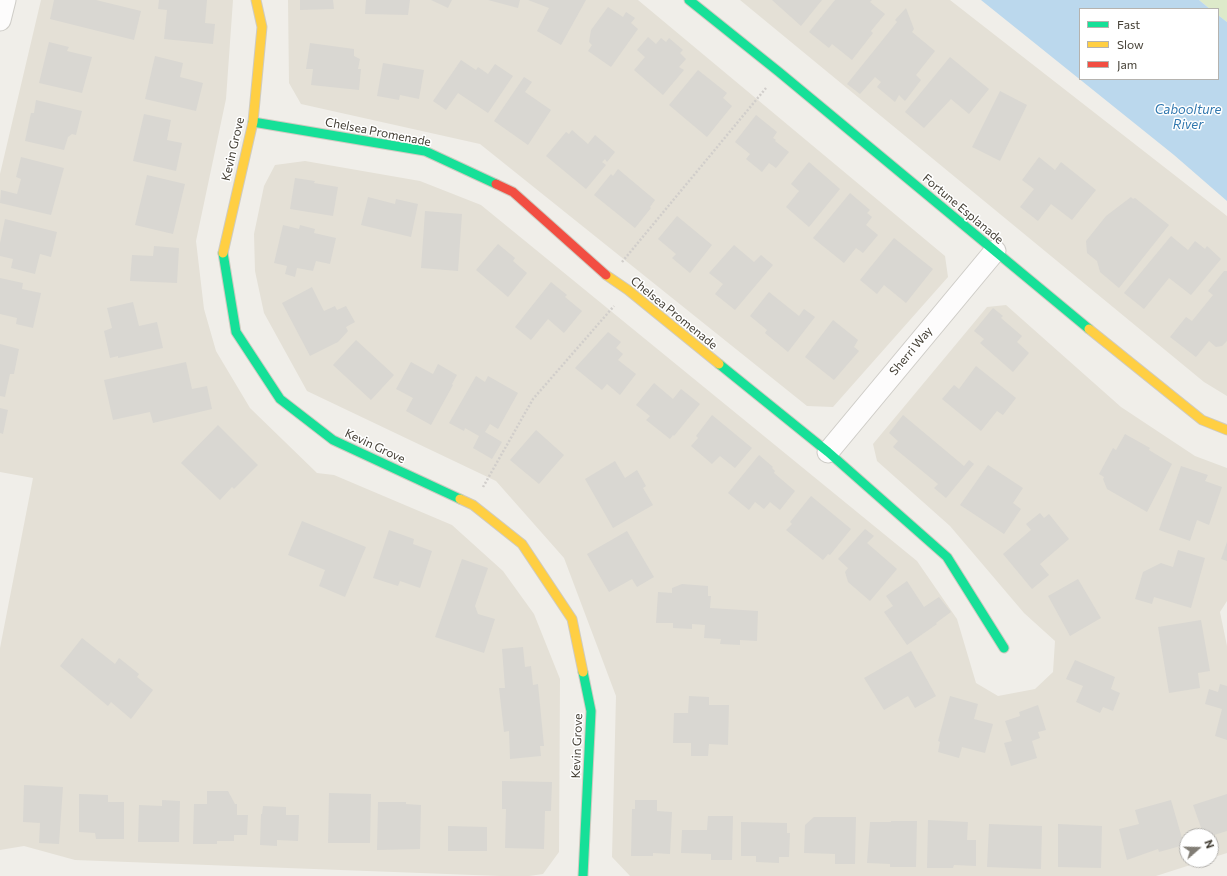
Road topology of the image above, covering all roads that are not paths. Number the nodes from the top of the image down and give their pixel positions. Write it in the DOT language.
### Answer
graph roads {
  1 [pos="5,0"];
  2 [pos="256,0"];
  3 [pos="689,0"];
  4 [pos="0,20"];
  5 [pos="253,122"];
  6 [pos="995,251"];
  7 [pos="1227,430"];
  8 [pos="828,452"];
  9 [pos="1004,648"];
  10 [pos="583,876"];
  1 -- 4 [label="street"];
  2 -- 5 [label="street, Kevin Grove"];
  3 -- 6 [label="street, Fortune Esplanade"];
  5 -- 8 [label="street, Chelsea Promenade"];
  5 -- 10 [label="street, Kevin Grove"];
  6 -- 7 [label="street, Fortune Esplanade"];
  6 -- 8 [label="street, Sherri Way"];
  8 -- 9 [label="street, Chelsea Promenade"];
}
